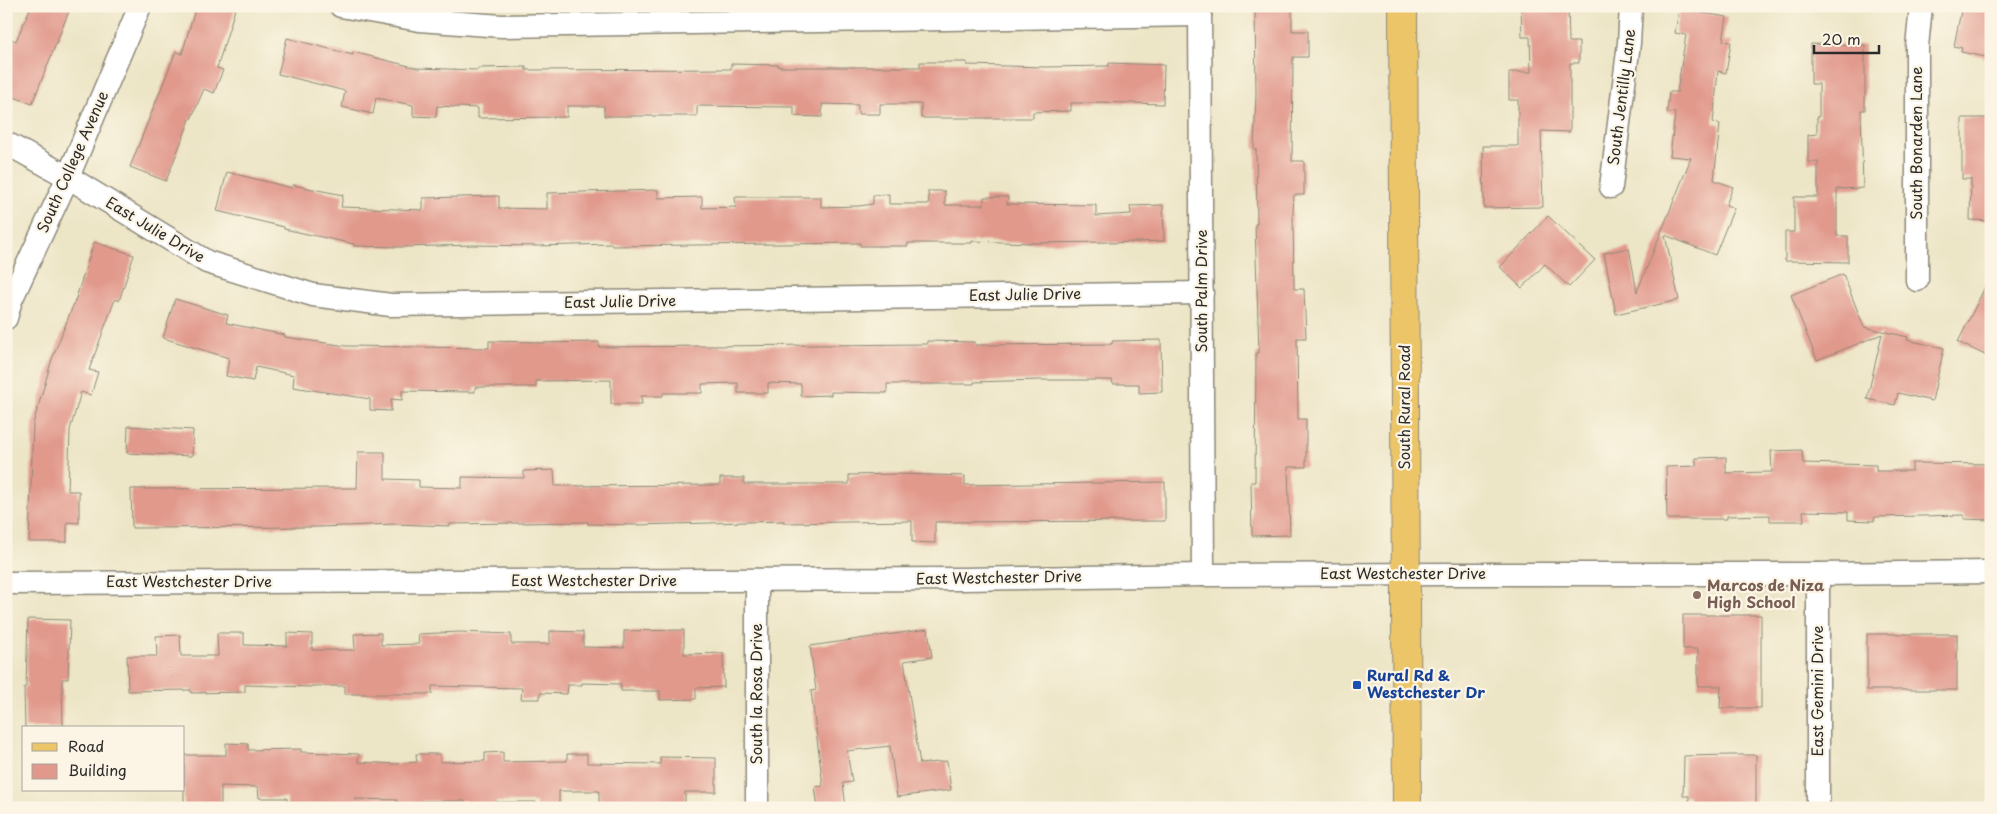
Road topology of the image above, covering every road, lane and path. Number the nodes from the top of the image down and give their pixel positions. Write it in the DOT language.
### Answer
graph roads {
  1 [pos="140,6"];
  2 [pos="341,6"];
  3 [pos="1403,6"];
  4 [pos="1631,6"];
  5 [pos="1921,6"];
  6 [pos="1200,11"];
  7 [pos="6,143"];
  8 [pos="68,177"];
  9 [pos="1611,187"];
  10 [pos="1918,280"];
  11 [pos="1202,292"];
  12 [pos="6,318"];
  13 [pos="1991,572"];
  14 [pos="1406,574"];
  15 [pos="1818,574"];
  16 [pos="1203,575"];
  17 [pos="757,580"];
  18 [pos="6,583"];
  19 [pos="757,808"];
  20 [pos="1407,808"];
  21 [pos="1818,808"];
  1 -- 8 [label="street, South College Avenue"];
  2 -- 6 [label="street"];
  3 -- 14 [label="main road, South Rural Road"];
  4 -- 9 [label="street, South Jentilly Lane"];
  5 -- 10 [label="street, South Bonarden Lane"];
  6 -- 11 [label="street, South Palm Drive"];
  7 -- 8 [label="street, East Julie Drive"];
  8 -- 11 [label="street, East Julie Drive"];
  8 -- 12 [label="street, South College Avenue"];
  11 -- 16 [label="street, South Palm Drive"];
  13 -- 15 [label="street, East Westchester Drive"];
  14 -- 15 [label="street, East Westchester Drive"];
  14 -- 16 [label="street, East Westchester Drive"];
  14 -- 20 [label="main road, South Rural Road"];
  15 -- 21 [label="street, East Gemini Drive"];
  16 -- 17 [label="street, East Westchester Drive"];
  17 -- 18 [label="street, East Westchester Drive"];
  17 -- 19 [label="street, South la Rosa Drive"];
}
